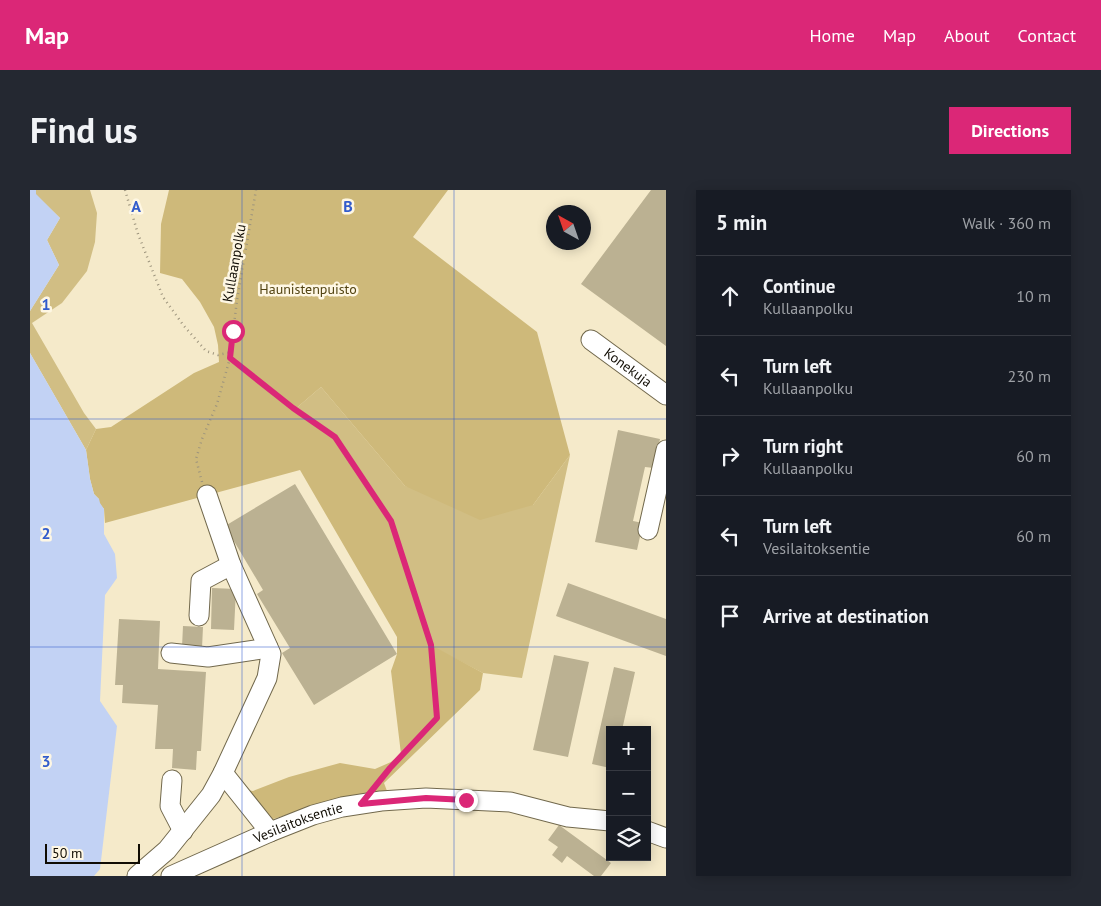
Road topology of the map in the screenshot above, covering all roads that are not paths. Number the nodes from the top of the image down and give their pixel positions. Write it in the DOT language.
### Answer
graph roads {
  1 [pos="591,340"];
  2 [pos="666,395"];
  3 [pos="666,450"];
  4 [pos="207,495"];
  5 [pos="648,530"];
  6 [pos="231,565"];
  7 [pos="199,616"];
  8 [pos="268,648"];
  9 [pos="171,653"];
  10 [pos="224,773"];
  11 [pos="172,780"];
  12 [pos="606,821"];
  13 [pos="183,832"];
  14 [pos="270,832"];
  15 [pos="651,832"];
  16 [pos="666,838"];
  17 [pos="137,876"];
  18 [pos="171,876"];
  1 -- 2 [label="street, Konekuja"];
  3 -- 5 [label="street"];
  4 -- 6 [label="street"];
  6 -- 7 [label="street"];
  6 -- 8 [label="street"];
  8 -- 9 [label="street"];
  8 -- 10 [label="street"];
  10 -- 13 [label="street"];
  10 -- 14 [label="street"];
  11 -- 13 [label="street"];
  12 -- 14 [label="street, Vesilaitoksentie"];
  13 -- 17 [label="street"];
  14 -- 18 [label="street, Vesilaitoksentie"];
  15 -- 16 [label="street"];
}
